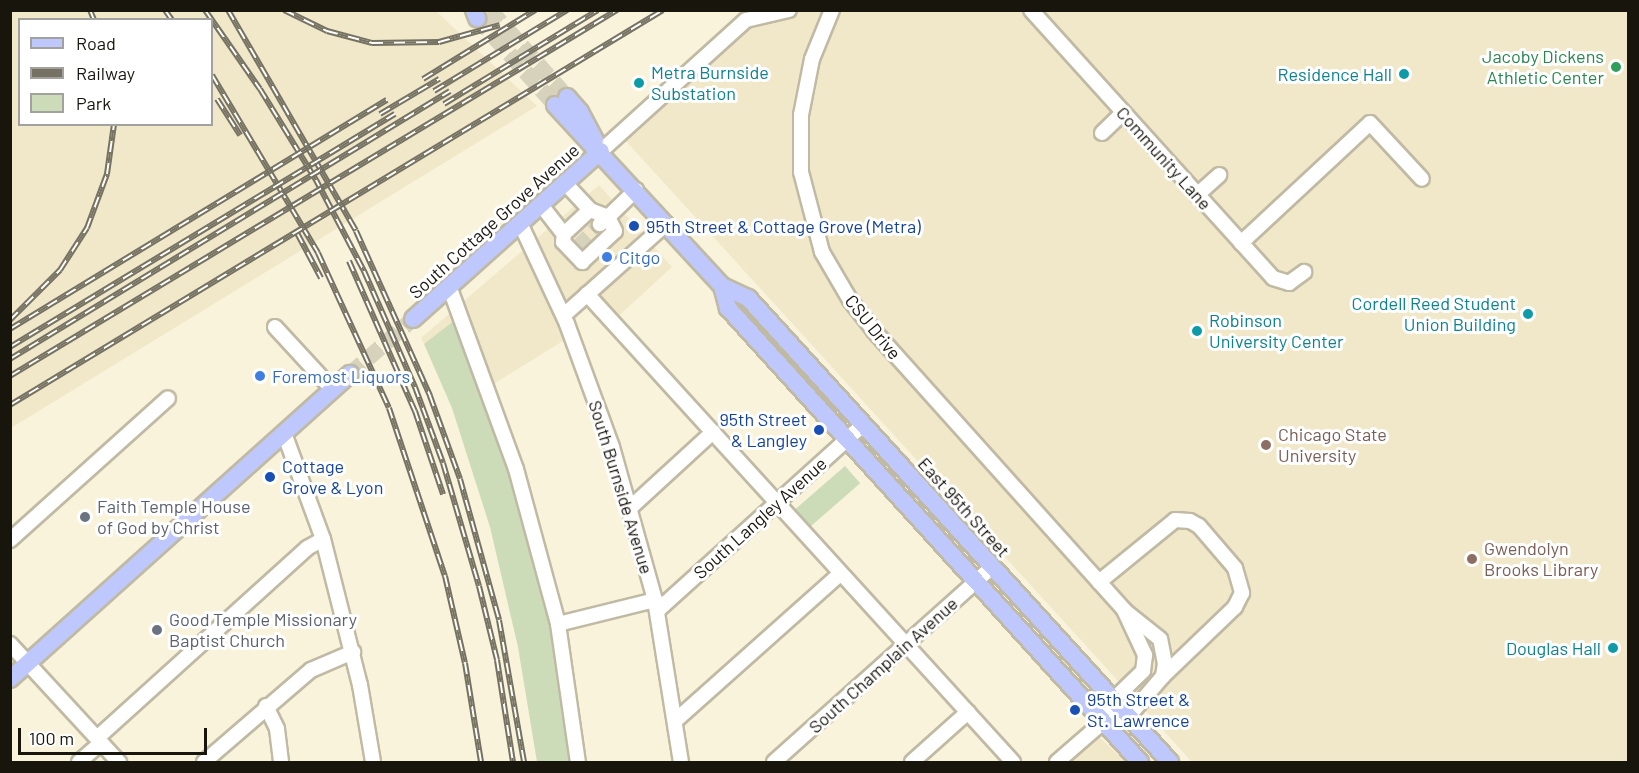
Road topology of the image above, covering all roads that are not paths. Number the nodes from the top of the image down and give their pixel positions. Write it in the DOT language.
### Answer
graph roads {
  1 [pos="789,10"];
  2 [pos="832,10"];
  3 [pos="1031,10"];
  4 [pos="561,101"];
  5 [pos="1123,113"];
  6 [pos="1102,133"];
  7 [pos="601,151"];
  8 [pos="1219,175"];
  9 [pos="1422,179"];
  10 [pos="565,183"];
  11 [pos="636,190"];
  12 [pos="1197,195"];
  13 [pos="541,205"];
  14 [pos="590,210"];
  15 [pos="604,220"];
  16 [pos="520,223"];
  17 [pos="666,224"];
  18 [pos="564,234"];
  19 [pos="1241,243"];
  20 [pos="1304,272"];
  21 [pos="450,286"];
  22 [pos="722,286"];
  23 [pos="587,294"];
  24 [pos="564,315"];
  25 [pos="412,320"];
  26 [pos="275,327"];
  27 [pos="350,374"];
  28 [pos="332,390"];
  29 [pos="168,398"];
  30 [pos="863,425"];
  31 [pos="712,432"];
  32 [pos="284,434"];
  33 [pos="847,439"];
  34 [pos="777,504"];
  35 [pos="630,508"];
  36 [pos="323,539"];
  37 [pos="10,540"];
  38 [pos="992,567"];
  39 [pos="841,573"];
  40 [pos="975,582"];
  41 [pos="1099,582"];
  42 [pos="656,606"];
  43 [pos="1124,610"];
  44 [pos="558,624"];
  45 [pos="10,644"];
  46 [pos="906,645"];
  47 [pos="353,652"];
  48 [pos="28,663"];
  49 [pos="1163,676"];
  50 [pos="10,680"];
  51 [pos="1113,700"];
  52 [pos="266,706"];
  53 [pos="968,712"];
  54 [pos="1128,717"];
  55 [pos="675,721"];
  56 [pos="1103,722"];
  57 [pos="99,741"];
  58 [pos="79,762"];
  59 [pos="119,762"];
  60 [pos="204,762"];
  61 [pos="281,762"];
  62 [pos="373,762"];
  63 [pos="578,762"];
  64 [pos="681,762"];
  65 [pos="774,762"];
  66 [pos="912,762"];
  67 [pos="1013,762"];
  68 [pos="1057,762"];
  69 [pos="1140,762"];
  70 [pos="1170,762"];
  1 -- 7 [label="street"];
  2 -- 41 [label="street, CSU Drive"];
  3 -- 5 [label="street, Community Lane"];
  4 -- 7 [label="main road, East 95th Street"];
  5 -- 6 [label="street"];
  5 -- 12 [label="street, Community Lane"];
  7 -- 10 [label="main road, South Cottage Grove Avenue"];
  7 -- 11 [label="main road, East 95th Street"];
  8 -- 12 [label="street"];
  9 -- 19 [label="street"];
  10 -- 13 [label="main road, South Cottage Grove Avenue"];
  10 -- 14 [label="street"];
  11 -- 15 [label="street"];
  11 -- 17 [label="main road, East 95th Street"];
  12 -- 19 [label="street, Community Lane"];
  13 -- 16 [label="main road, South Cottage Grove Avenue"];
  13 -- 18 [label="street"];
  14 -- 15 [label="street"];
  14 -- 18 [label="street"];
  15 -- 18 [label="street"];
  16 -- 21 [label="main road, South Cottage Grove Avenue"];
  16 -- 24 [label="street, South Burnside Avenue"];
  17 -- 22 [label="main road, East 95th Street"];
  17 -- 23 [label="street"];
  19 -- 20 [label="street, Community Lane"];
  21 -- 25 [label="main road, South Cottage Grove Avenue"];
  21 -- 44 [label="street"];
  22 -- 30 [label="main road, East 95th Street"];
  22 -- 33 [label="main road, East 95th Street"];
  23 -- 24 [label="street"];
  23 -- 31 [label="street"];
  24 -- 35 [label="street, South Burnside Avenue"];
  26 -- 28 [label="street"];
  27 -- 28 [label="main road"];
  28 -- 32 [label="main road"];
  29 -- 37 [label="street"];
  30 -- 33 [label="street, South Langley Avenue"];
  30 -- 38 [label="main road, East 95th Street"];
  31 -- 34 [label="street"];
  31 -- 35 [label="street"];
  32 -- 36 [label="street"];
  32 -- 48 [label="main road"];
  33 -- 34 [label="street, South Langley Avenue"];
  33 -- 40 [label="main road, East 95th Street"];
  34 -- 39 [label="street"];
  34 -- 42 [label="street, South Langley Avenue"];
  35 -- 42 [label="street, South Burnside Avenue"];
  36 -- 47 [label="street"];
  36 -- 57 [label="street"];
  38 -- 40 [label="street, South Champlain Avenue"];
  38 -- 51 [label="main road, East 95th Street"];
  39 -- 46 [label="street"];
  39 -- 55 [label="street"];
  40 -- 46 [label="street, South Champlain Avenue"];
  40 -- 56 [label="main road, East 95th Street"];
  41 -- 43 [label="street, CSU Drive"];
  41 -- 49 [label="street"];
  42 -- 44 [label="street, South Langley Avenue"];
  42 -- 55 [label="street, South Burnside Avenue"];
  43 -- 49 [label="street"];
  43 -- 51 [label="street"];
  44 -- 63 [label="street"];
  45 -- 48 [label="street"];
  46 -- 53 [label="street"];
  46 -- 65 [label="street, South Champlain Avenue"];
  47 -- 52 [label="street"];
  47 -- 62 [label="street"];
  48 -- 50 [label="main road"];
  48 -- 57 [label="street"];
  49 -- 54 [label="street"];
  51 -- 54 [label="main road, East 95th Street"];
  51 -- 56 [label="street"];
  52 -- 60 [label="street"];
  52 -- 61 [label="street"];
  53 -- 66 [label="street"];
  53 -- 67 [label="street"];
  54 -- 56 [label="street"];
  54 -- 70 [label="main road, East 95th Street"];
  55 -- 64 [label="street, South Burnside Avenue"];
  56 -- 68 [label="street"];
  56 -- 69 [label="main road, East 95th Street"];
  57 -- 58 [label="street"];
  57 -- 59 [label="street"];
}
